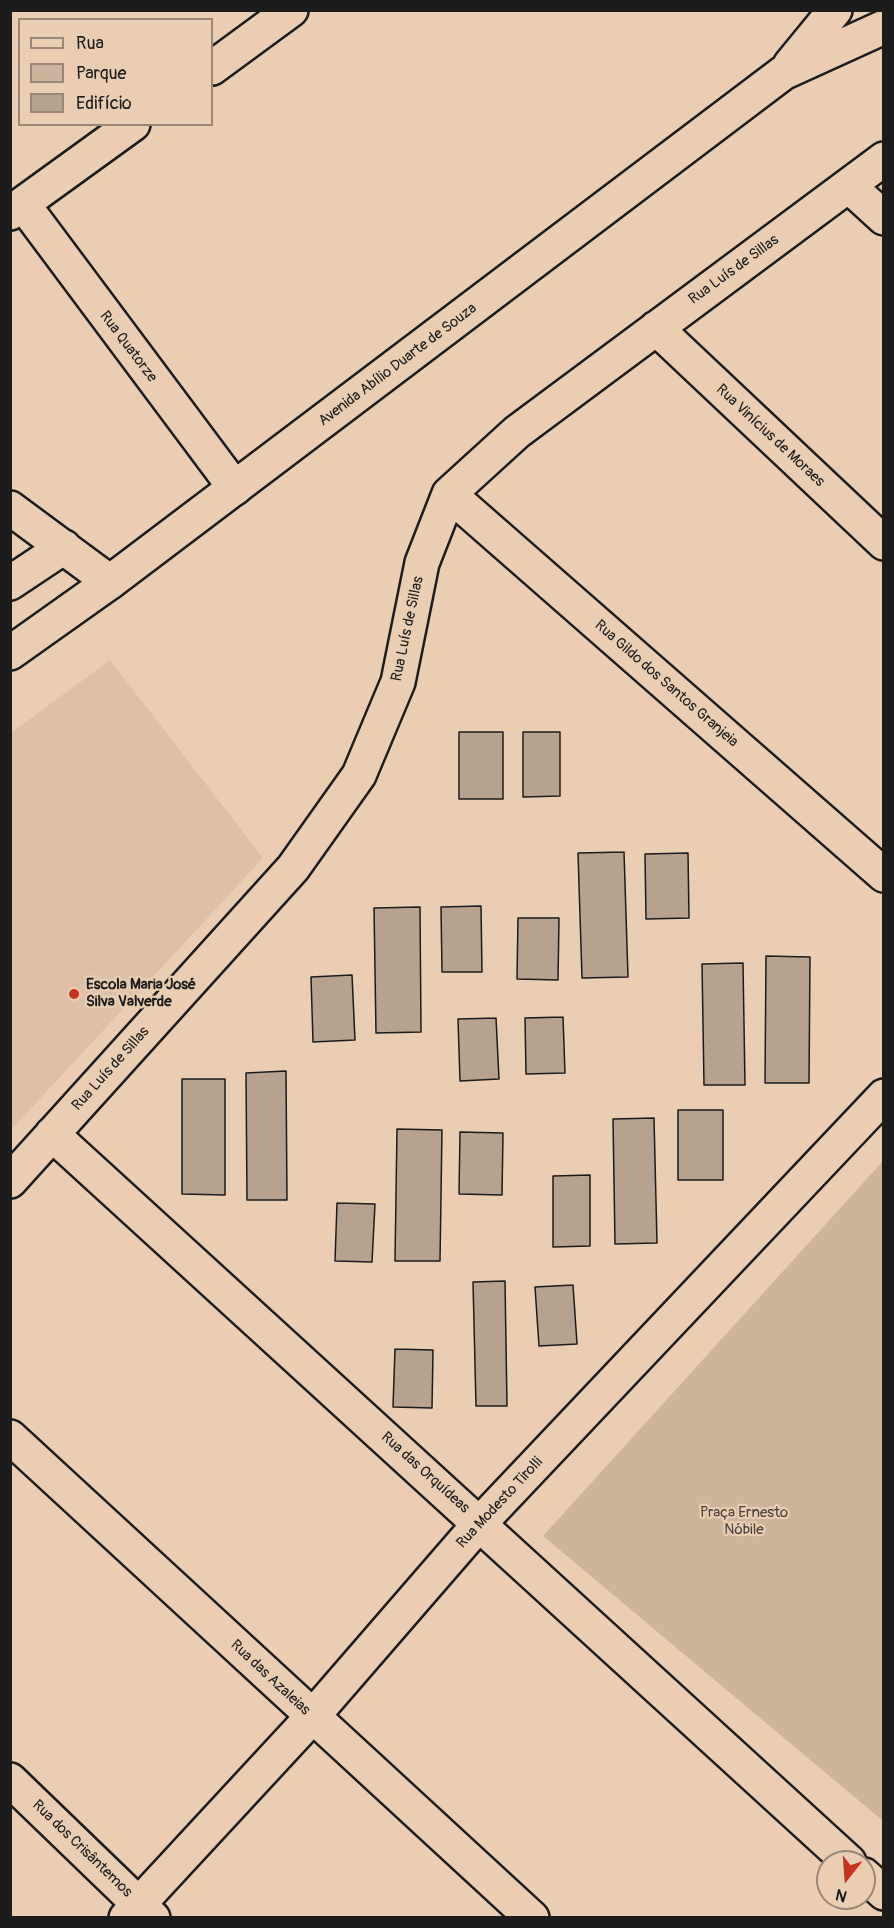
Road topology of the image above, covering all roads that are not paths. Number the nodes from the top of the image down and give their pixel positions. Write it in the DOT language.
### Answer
graph roads {
  1 [pos="291,10"];
  2 [pos="835,10"];
  3 [pos="884,27"];
  4 [pos="213,67"];
  5 [pos="783,73"];
  6 [pos="131,126"];
  7 [pos="884,159"];
  8 [pos="849,186"];
  9 [pos="17,209"];
  10 [pos="884,218"];
  11 [pos="656,328"];
  12 [pos="235,488"];
  13 [pos="449,494"];
  14 [pos="10,508"];
  15 [pos="884,543"];
  16 [pos="64,547"];
  17 [pos="110,582"];
  18 [pos="10,583"];
  19 [pos="10,653"];
  20 [pos="884,875"];
  21 [pos="884,1096"];
  22 [pos="52,1134"];
  23 [pos="10,1181"];
  24 [pos="10,1437"];
  25 [pos="480,1523"];
  26 [pos="312,1717"];
  27 [pos="10,1780"];
  28 [pos="836,1850"];
  29 [pos="139,1913"];
  30 [pos="532,1917"];
  1 -- 4 [label="street"];
  2 -- 5 [label="street, Avenida Abílio Duarte de Souza"];
  3 -- 5 [label="street, Avenida Abílio Duarte de Souza"];
  5 -- 12 [label="street, Avenida Abílio Duarte de Souza"];
  6 -- 9 [label="street"];
  7 -- 8 [label="street, Rua Luís de Sillas"];
  8 -- 10 [label="street"];
  8 -- 11 [label="street, Rua Luís de Sillas"];
  9 -- 12 [label="street, Rua Quatorze"];
  11 -- 13 [label="street, Rua Luís de Sillas"];
  11 -- 15 [label="street, Rua Vinícius de Moraes"];
  12 -- 17 [label="street, Avenida Abílio Duarte de Souza"];
  13 -- 20 [label="street, Rua Gildo dos Santos Granjeia"];
  13 -- 22 [label="street, Rua Luís de Sillas"];
  14 -- 16 [label="street"];
  16 -- 17 [label="street"];
  16 -- 18 [label="street"];
  17 -- 19 [label="street, Avenida Abílio Duarte de Souza"];
  21 -- 25 [label="street, Rua Modesto Tirolli"];
  22 -- 23 [label="street, Rua Luís de Sillas"];
  22 -- 25 [label="street, Rua das Orquídeas"];
  24 -- 26 [label="street, Rua das Azaleias"];
  25 -- 26 [label="street, Rua Modesto Tirolli"];
  25 -- 28 [label="street, Rua das Orquídeas"];
  26 -- 29 [label="street, Rua Modesto Tirolli"];
  26 -- 30 [label="street, Rua das Azaleias"];
  27 -- 29 [label="street, Rua dos Crisântemos"];
}
